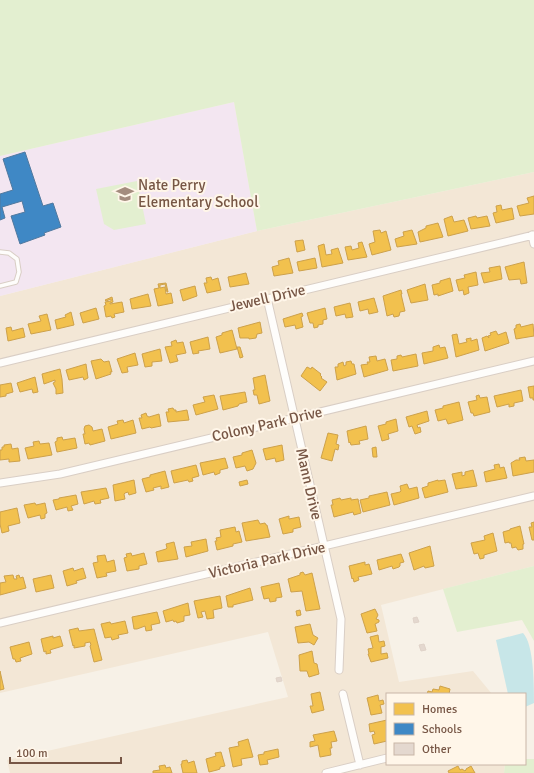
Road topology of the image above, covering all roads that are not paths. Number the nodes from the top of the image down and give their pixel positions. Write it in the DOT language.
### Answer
graph roads {
  1 [pos="533,235"];
  2 [pos="534,244"];
  3 [pos="0,252"];
  4 [pos="0,286"];
  5 [pos="267,298"];
  6 [pos="534,361"];
  7 [pos="0,363"];
  8 [pos="294,418"];
  9 [pos="0,483"];
  10 [pos="534,496"];
  11 [pos="323,546"];
  12 [pos="0,623"];
  13 [pos="339,670"];
  14 [pos="343,694"];
  15 [pos="386,758"];
  16 [pos="360,765"];
  17 [pos="326,773"];
  1 -- 2 [label="street"];
  1 -- 5 [label="street, Jewell Drive"];
  3 -- 4 [label="lane"];
  5 -- 7 [label="street, Jewell Drive"];
  5 -- 8 [label="street, Mann Drive"];
  6 -- 8 [label="street, Colony Park Drive"];
  8 -- 9 [label="street, Colony Park Drive"];
  8 -- 11 [label="street, Mann Drive"];
  10 -- 11 [label="street, Victoria Park Drive"];
  11 -- 12 [label="street, Victoria Park Drive"];
  11 -- 13 [label="street, Mann Drive"];
  14 -- 16 [label="street"];
  15 -- 16 [label="street"];
  16 -- 17 [label="street"];
}
